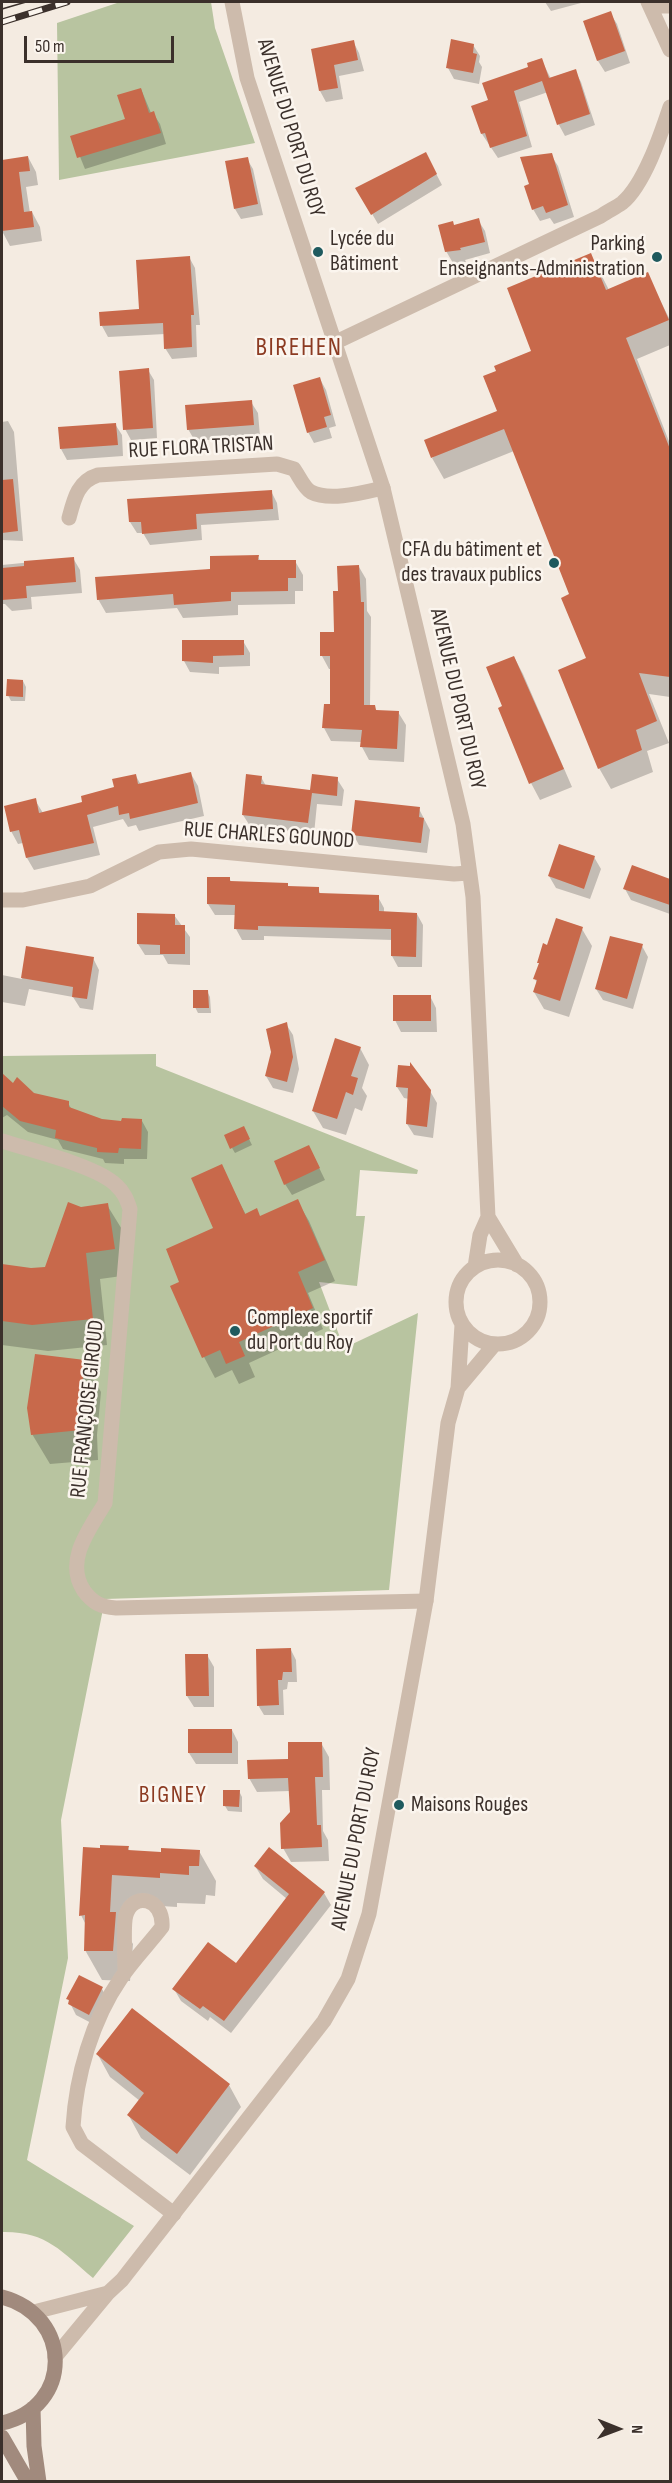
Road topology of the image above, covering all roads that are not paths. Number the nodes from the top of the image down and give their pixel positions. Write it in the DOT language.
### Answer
graph roads {
  1 [pos="232,2"];
  2 [pos="649,4"];
  3 [pos="670,6"];
  4 [pos="670,50"];
  5 [pos="670,107"];
  6 [pos="336,342"];
  7 [pos="383,488"];
  8 [pos="69,518"];
  9 [pos="469,873"];
  10 [pos="2,900"];
  11 [pos="2,1141"];
  12 [pos="488,1217"];
  13 [pos="517,1264"];
  14 [pos="475,1267"];
  15 [pos="462,1325"];
  16 [pos="494,1345"];
  17 [pos="458,1388"];
  18 [pos="426,1601"];
  19 [pos="125,1971"];
  20 [pos="174,2214"];
  21 [pos="108,2293"];
  22 [pos="2,2297"];
  23 [pos="34,2312"];
  24 [pos="55,2357"];
  25 [pos="33,2409"];
  26 [pos="2,2422"];
  27 [pos="2,2436"];
  28 [pos="28,2481"];
  29 [pos="39,2481"];
  1 -- 6 [label="street, AVENUE DU PORT DU ROY"];
  2 -- 3 [label="street"];
  2 -- 4 [label="street"];
  5 -- 6 [label="street"];
  6 -- 7 [label="street, AVENUE DU PORT DU ROY"];
  7 -- 8 [label="street, RUE FLORA TRISTAN"];
  7 -- 9 [label="street, AVENUE DU PORT DU ROY"];
  9 -- 10 [label="street, RUE CHARLES GOUNOD"];
  9 -- 12 [label="street, AVENUE DU PORT DU ROY"];
  11 -- 18 [label="street, RUE FRANÇOISE GIROUD"];
  12 -- 13 [label="street, AVENUE DU PORT DU ROY"];
  12 -- 14 [label="street, AVENUE DU PORT DU ROY"];
  13 -- 14 [label="street"];
  13 -- 16 [label="street, AVENUE DU PORT DU ROY"];
  14 -- 15 [label="street, AVENUE DU PORT DU ROY"];
  15 -- 16 [label="street"];
  15 -- 17 [label="street, AVENUE DU PORT DU ROY"];
  16 -- 17 [label="street, AVENUE DU PORT DU ROY"];
  17 -- 18 [label="street, AVENUE DU PORT DU ROY"];
  18 -- 20 [label="street, AVENUE DU PORT DU ROY"];
  19 -- 20 [label="street"];
  20 -- 21 [label="street, AVENUE DU PORT DU ROY"];
  21 -- 23 [label="street"];
  21 -- 24 [label="street, AVENUE DU PORT DU ROY"];
  22 -- 23 [label="main road"];
  23 -- 24 [label="main road"];
  24 -- 25 [label="main road"];
  25 -- 26 [label="main road"];
  25 -- 29 [label="main road"];
  27 -- 28 [label="main road"];
}
